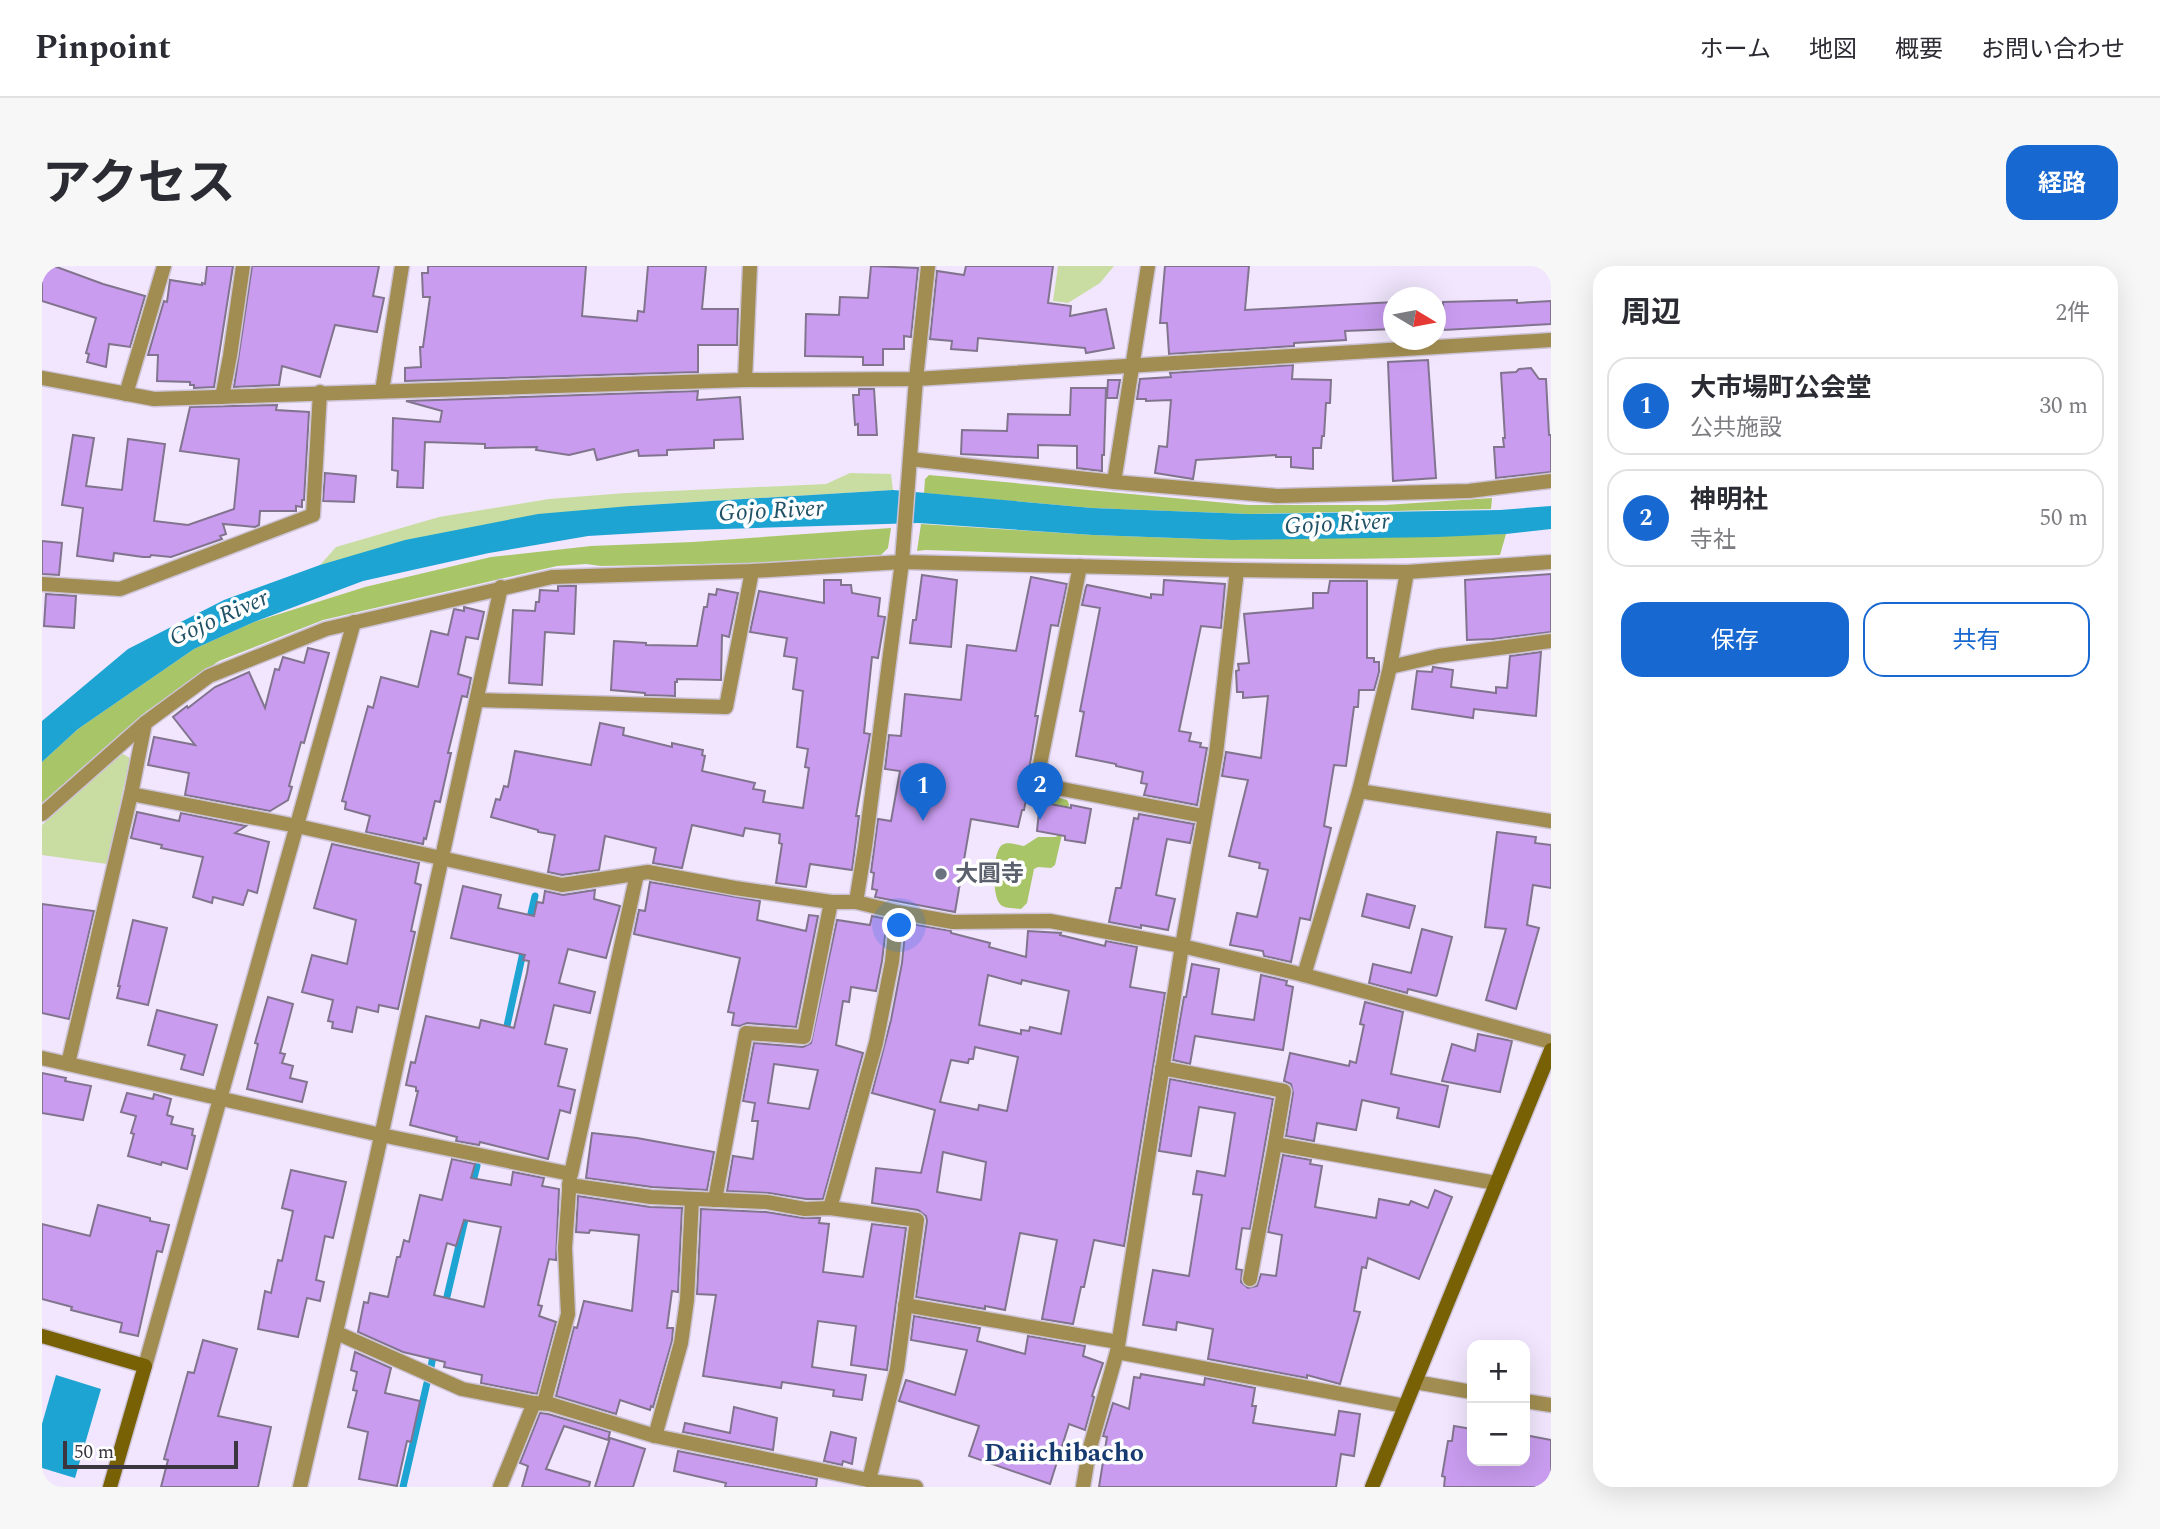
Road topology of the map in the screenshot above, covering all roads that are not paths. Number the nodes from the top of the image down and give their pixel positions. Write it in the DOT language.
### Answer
graph roads {
  1 [pos="164,266"];
  2 [pos="243,266"];
  3 [pos="402,266"];
  4 [pos="750,266"];
  5 [pos="928,266"];
  6 [pos="1148,266"];
  7 [pos="1551,340"];
  8 [pos="1130,366"];
  9 [pos="42,378"];
  10 [pos="916,379"];
  11 [pos="745,380"];
  12 [pos="382,391"];
  13 [pos="320,392"];
  14 [pos="126,394"];
  15 [pos="222,397"];
  16 [pos="909,466"];
  17 [pos="1551,481"];
  18 [pos="1114,482"];
  19 [pos="902,557"];
  20 [pos="1551,562"];
  21 [pos="1080,566"];
  22 [pos="1237,570"];
  23 [pos="752,571"];
  24 [pos="1407,572"];
  25 [pos="42,584"];
  26 [pos="501,587"];
  27 [pos="354,622"];
  28 [pos="1551,641"];
  29 [pos="1390,667"];
  30 [pos="477,700"];
  31 [pos="145,723"];
  32 [pos="1359,791"];
  33 [pos="131,794"];
  34 [pos="42,814"];
  35 [pos="1203,816"];
  36 [pos="1551,821"];
  37 [pos="297,826"];
  38 [pos="443,858"];
  39 [pos="637,874"];
  40 [pos="831,902"];
  41 [pos="856,902"];
  42 [pos="897,912"];
  43 [pos="1182,946"];
  44 [pos="1304,975"];
  45 [pos="1551,1042"];
  46 [pos="1551,1050"];
  47 [pos="42,1058"];
  48 [pos="68,1064"];
  49 [pos="1162,1068"];
  50 [pos="219,1099"];
  51 [pos="381,1135"];
  52 [pos="1275,1144"];
  53 [pos="570,1180"];
  54 [pos="1496,1183"];
  55 [pos="692,1199"];
  56 [pos="715,1200"];
  57 [pos="830,1208"];
  58 [pos="1250,1279"];
  59 [pos="905,1305"];
  60 [pos="337,1333"];
  61 [pos="42,1336"];
  62 [pos="1118,1347"];
  63 [pos="145,1366"];
  64 [pos="1415,1382"];
  65 [pos="1467,1391"];
  66 [pos="1530,1402"];
  67 [pos="539,1403"];
  68 [pos="1551,1405"];
  69 [pos="1405,1406"];
  70 [pos="654,1436"];
  71 [pos="875,1483"];
  72 [pos="110,1487"];
  73 [pos="300,1487"];
  74 [pos="500,1487"];
  75 [pos="916,1487"];
  76 [pos="1083,1487"];
  77 [pos="1372,1487"];
  1 -- 14 [label="street"];
  2 -- 15 [label="street"];
  3 -- 12 [label="street"];
  4 -- 11 [label="street"];
  5 -- 10 [label="street"];
  6 -- 8 [label="street"];
  7 -- 8 [label="street"];
  8 -- 10 [label="street"];
  8 -- 18 [label="street"];
  9 -- 14 [label="street"];
  10 -- 11 [label="street"];
  10 -- 16 [label="street"];
  11 -- 12 [label="street"];
  12 -- 13 [label="street"];
  13 -- 15 [label="street"];
  13 -- 25 [label="street"];
  14 -- 15 [label="street"];
  16 -- 18 [label="street"];
  16 -- 19 [label="street"];
  17 -- 18 [label="street"];
  19 -- 21 [label="street"];
  19 -- 23 [label="street"];
  19 -- 41 [label="street"];
  20 -- 24 [label="street"];
  21 -- 22 [label="street"];
  21 -- 35 [label="street"];
  22 -- 24 [label="street"];
  22 -- 35 [label="street"];
  23 -- 26 [label="street"];
  23 -- 30 [label="street"];
  24 -- 29 [label="street"];
  26 -- 27 [label="street"];
  26 -- 30 [label="street"];
  27 -- 31 [label="street"];
  27 -- 37 [label="street"];
  28 -- 29 [label="street"];
  29 -- 32 [label="street"];
  30 -- 38 [label="street"];
  31 -- 33 [label="street"];
  31 -- 34 [label="street"];
  32 -- 36 [label="street"];
  32 -- 44 [label="street"];
  33 -- 37 [label="street"];
  33 -- 48 [label="street"];
  35 -- 43 [label="street"];
  37 -- 38 [label="street"];
  37 -- 50 [label="street"];
  38 -- 39 [label="street"];
  38 -- 51 [label="street"];
  39 -- 40 [label="street"];
  39 -- 53 [label="street"];
  40 -- 41 [label="street"];
  40 -- 56 [label="street"];
  41 -- 42 [label="street"];
  42 -- 43 [label="street"];
  42 -- 57 [label="street"];
  43 -- 44 [label="street"];
  43 -- 49 [label="street"];
  44 -- 45 [label="street"];
  46 -- 54 [label="main road"];
  47 -- 48 [label="street"];
  48 -- 50 [label="street"];
  49 -- 52 [label="street"];
  49 -- 62 [label="street"];
  50 -- 51 [label="street"];
  50 -- 63 [label="street"];
  51 -- 53 [label="street"];
  51 -- 60 [label="street"];
  52 -- 54 [label="street"];
  52 -- 58 [label="street"];
  53 -- 55 [label="street"];
  53 -- 67 [label="street"];
  54 -- 64 [label="main road"];
  55 -- 56 [label="street"];
  55 -- 70 [label="street"];
  56 -- 57 [label="street"];
  57 -- 59 [label="street"];
  59 -- 62 [label="street"];
  59 -- 71 [label="street"];
  60 -- 67 [label="street"];
  60 -- 73 [label="street"];
  61 -- 63 [label="main road"];
  62 -- 69 [label="street"];
  62 -- 76 [label="street"];
  63 -- 72 [label="main road"];
  64 -- 65 [label="street"];
  64 -- 69 [label="main road"];
  66 -- 68 [label="street"];
  67 -- 70 [label="street"];
  67 -- 74 [label="street"];
  69 -- 77 [label="main road"];
  70 -- 71 [label="street"];
  71 -- 75 [label="street"];
}
